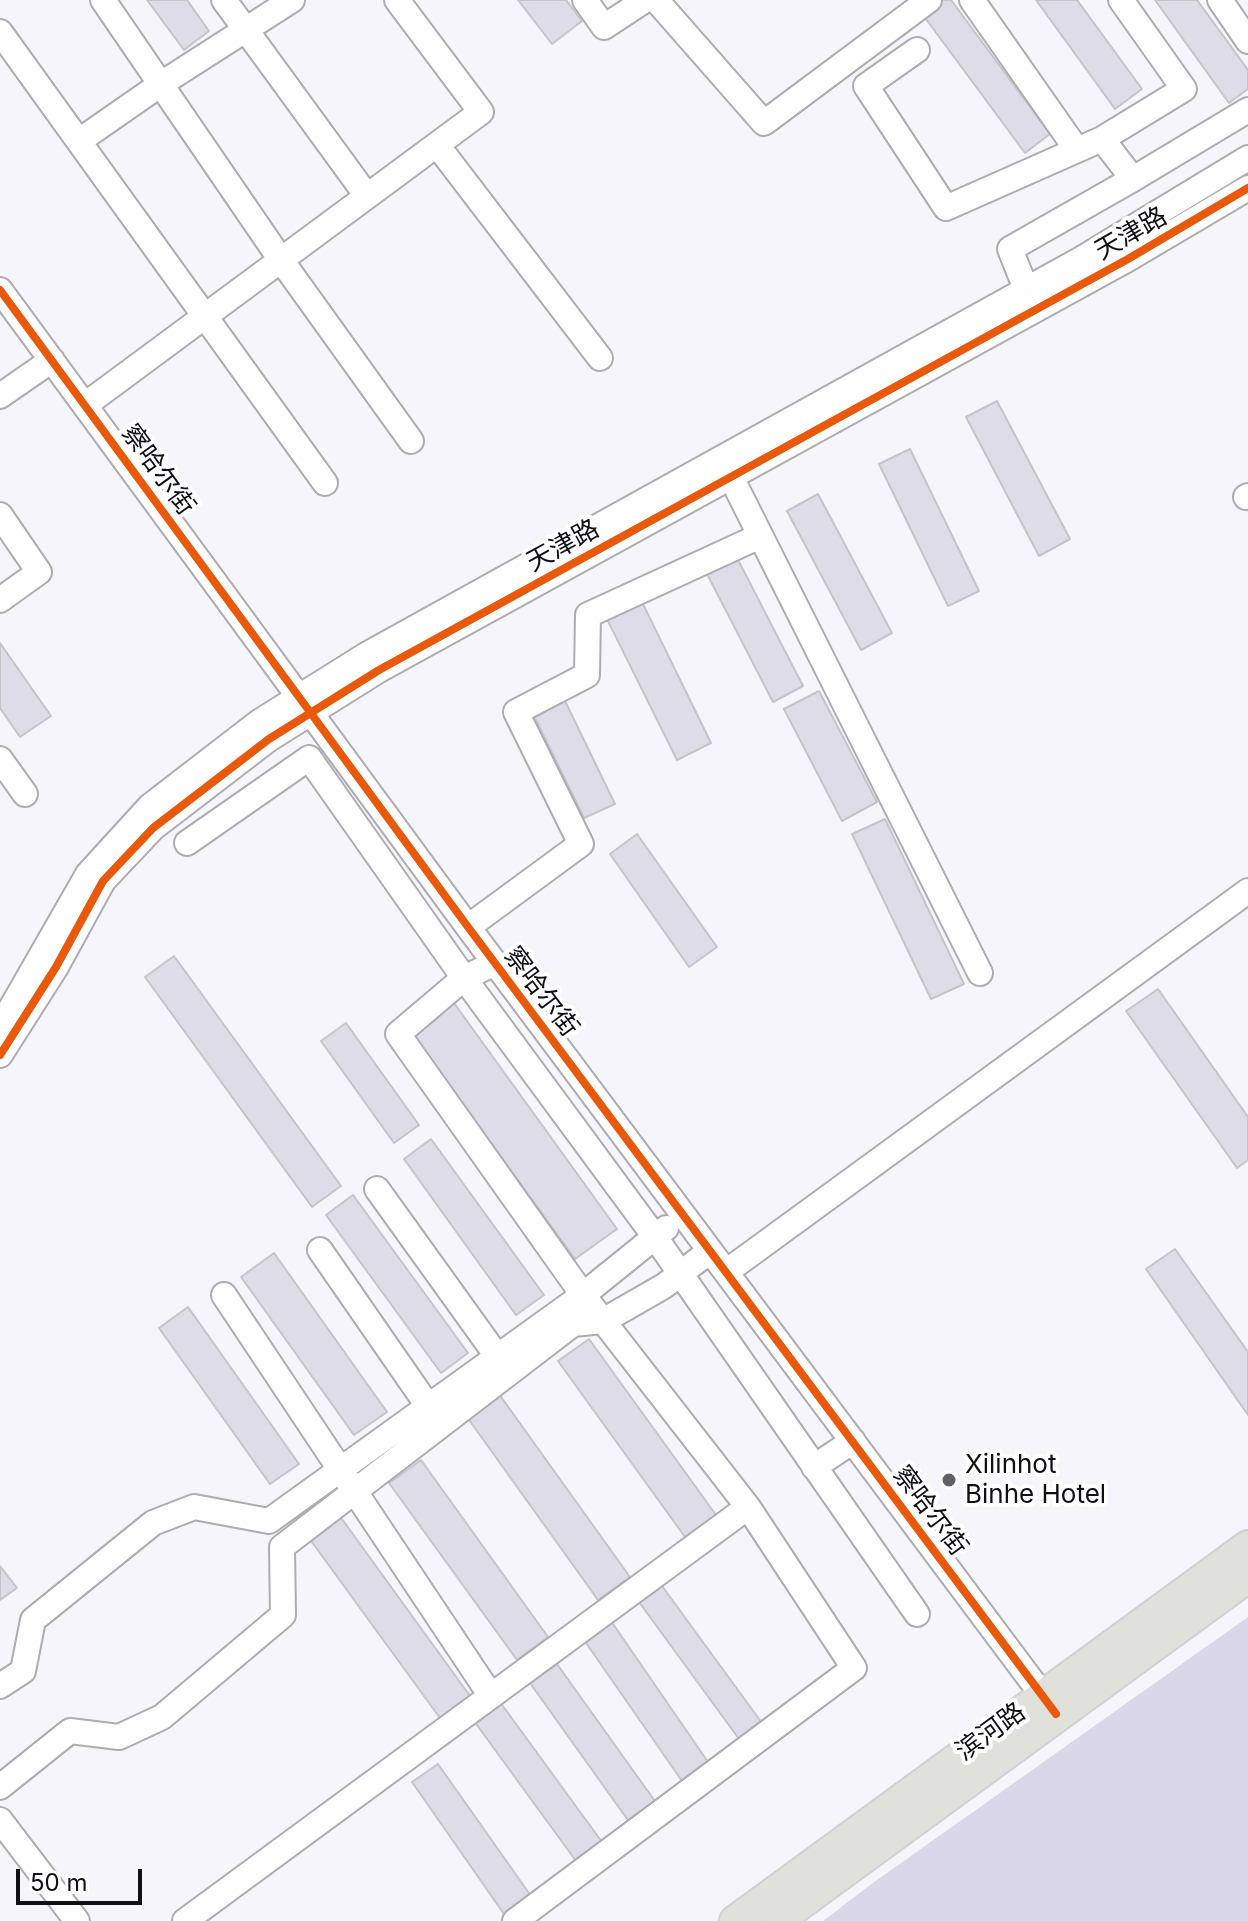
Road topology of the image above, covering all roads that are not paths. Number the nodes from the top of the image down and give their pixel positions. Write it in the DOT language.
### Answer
graph roads {
  1 [pos="103,0"];
  2 [pos="224,0"];
  3 [pos="292,0"];
  4 [pos="397,0"];
  5 [pos="585,0"];
  6 [pos="645,0"];
  7 [pos="656,0"];
  8 [pos="929,0"];
  9 [pos="972,0"];
  10 [pos="1121,0"];
  11 [pos="1220,0"];
  12 [pos="246,30"];
  13 [pos="0,32"];
  14 [pos="1248,41"];
  15 [pos="917,50"];
  16 [pos="161,84"];
  17 [pos="1248,110"];
  18 [pos="1102,139"];
  19 [pos="79,141"];
  20 [pos="437,145"];
  21 [pos="1077,150"];
  22 [pos="1248,158"];
  23 [pos="1133,179"];
  24 [pos="1248,188"];
  25 [pos="367,196"];
  26 [pos="281,260"];
  27 [pos="1026,289"];
  28 [pos="0,290"];
  29 [pos="206,315"];
  30 [pos="600,358"];
  31 [pos="52,360"];
  32 [pos="0,396"];
  33 [pos="85,405"];
  34 [pos="411,441"];
  35 [pos="731,477"];
  36 [pos="325,483"];
  37 [pos="0,515"];
  38 [pos="760,536"];
  39 [pos="0,600"];
  40 [pos="306,704"];
  41 [pos="0,759"];
  42 [pos="25,794"];
  43 [pos="187,843"];
  44 [pos="1248,891"];
  45 [pos="468,927"];
  46 [pos="495,963"];
  47 [pos="980,973"];
  48 [pos="464,978"];
  49 [pos="0,1026"];
  50 [pos="0,1055"];
  51 [pos="377,1189"];
  52 [pos="683,1215"];
  53 [pos="655,1237"];
  54 [pos="320,1250"];
  55 [pos="710,1251"];
  56 [pos="726,1272"];
  57 [pos="680,1274"];
  58 [pos="224,1295"];
  59 [pos="583,1295"];
  60 [pos="603,1321"];
  61 [pos="497,1356"];
  62 [pos="428,1406"];
  63 [pos="853,1441"];
  64 [pos="814,1467"];
  65 [pos="340,1470"];
  66 [pos="354,1491"];
  67 [pos="748,1507"];
  68 [pos="1248,1546"];
  69 [pos="1248,1577"];
  70 [pos="917,1614"];
  71 [pos="0,1686"];
  72 [pos="491,1696"];
  73 [pos="1049,1705"];
  74 [pos="0,1787"];
  75 [pos="0,1820"];
  76 [pos="77,1921"];
  77 [pos="185,1921"];
  78 [pos="515,1921"];
  79 [pos="735,1921"];
  80 [pos="777,1921"];
  1 -- 16 [label="street"];
  2 -- 12 [label="street"];
  3 -- 12 [label="street"];
  4 -- 20 [label="street"];
  5 -- 6 [label="street"];
  7 -- 8 [label="street"];
  9 -- 21 [label="street"];
  10 -- 18 [label="street"];
  11 -- 14 [label="street"];
  12 -- 16 [label="street"];
  12 -- 25 [label="street"];
  13 -- 19 [label="street"];
  15 -- 21 [label="street"];
  16 -- 19 [label="street"];
  16 -- 26 [label="street"];
  17 -- 23 [label="street"];
  18 -- 21 [label="street"];
  18 -- 23 [label="street"];
  19 -- 29 [label="street"];
  20 -- 25 [label="street"];
  20 -- 30 [label="street"];
  22 -- 27 [label="street, 天津路"];
  23 -- 27 [label="street"];
  24 -- 35 [label="street, 天津路"];
  25 -- 26 [label="street"];
  26 -- 29 [label="street"];
  26 -- 34 [label="street"];
  27 -- 40 [label="street, 天津路"];
  28 -- 31 [label="street, 察哈尔街"];
  29 -- 33 [label="street"];
  29 -- 36 [label="street"];
  31 -- 32 [label="street"];
  31 -- 33 [label="street, 察哈尔街"];
  33 -- 40 [label="street, 察哈尔街"];
  35 -- 38 [label="street"];
  35 -- 40 [label="street, 天津路"];
  37 -- 39 [label="street"];
  38 -- 45 [label="street"];
  38 -- 47 [label="street"];
  40 -- 45 [label="street, 察哈尔街"];
  40 -- 49 [label="street, 天津路"];
  40 -- 50 [label="street, 天津路"];
  41 -- 42 [label="street"];
  43 -- 48 [label="street"];
  44 -- 56 [label="street"];
  45 -- 46 [label="street, 察哈尔街"];
  46 -- 48 [label="street"];
  46 -- 52 [label="street, 察哈尔街"];
  48 -- 53 [label="street"];
  48 -- 59 [label="street"];
  51 -- 61 [label="street"];
  52 -- 53 [label="street"];
  52 -- 55 [label="street, 察哈尔街"];
  53 -- 57 [label="street"];
  53 -- 59 [label="street"];
  54 -- 62 [label="street"];
  55 -- 56 [label="street, 察哈尔街"];
  55 -- 57 [label="street"];
  56 -- 63 [label="street, 察哈尔街"];
  57 -- 60 [label="street"];
  57 -- 64 [label="street"];
  58 -- 65 [label="street"];
  59 -- 60 [label="street"];
  59 -- 61 [label="street"];
  60 -- 66 [label="street"];
  60 -- 67 [label="street"];
  61 -- 62 [label="street"];
  62 -- 65 [label="street"];
  63 -- 64 [label="street"];
  63 -- 73 [label="street, 察哈尔街"];
  64 -- 70 [label="street"];
  65 -- 66 [label="street"];
  65 -- 71 [label="street"];
  66 -- 72 [label="street"];
  66 -- 74 [label="street"];
  67 -- 72 [label="street"];
  67 -- 78 [label="street"];
  68 -- 73 [label="main road, 滨河路"];
  69 -- 73 [label="main road, 滨河路"];
  72 -- 77 [label="street"];
  73 -- 79 [label="main road, 滨河路"];
  73 -- 80 [label="main road, 滨河路"];
  75 -- 76 [label="street"];
}
